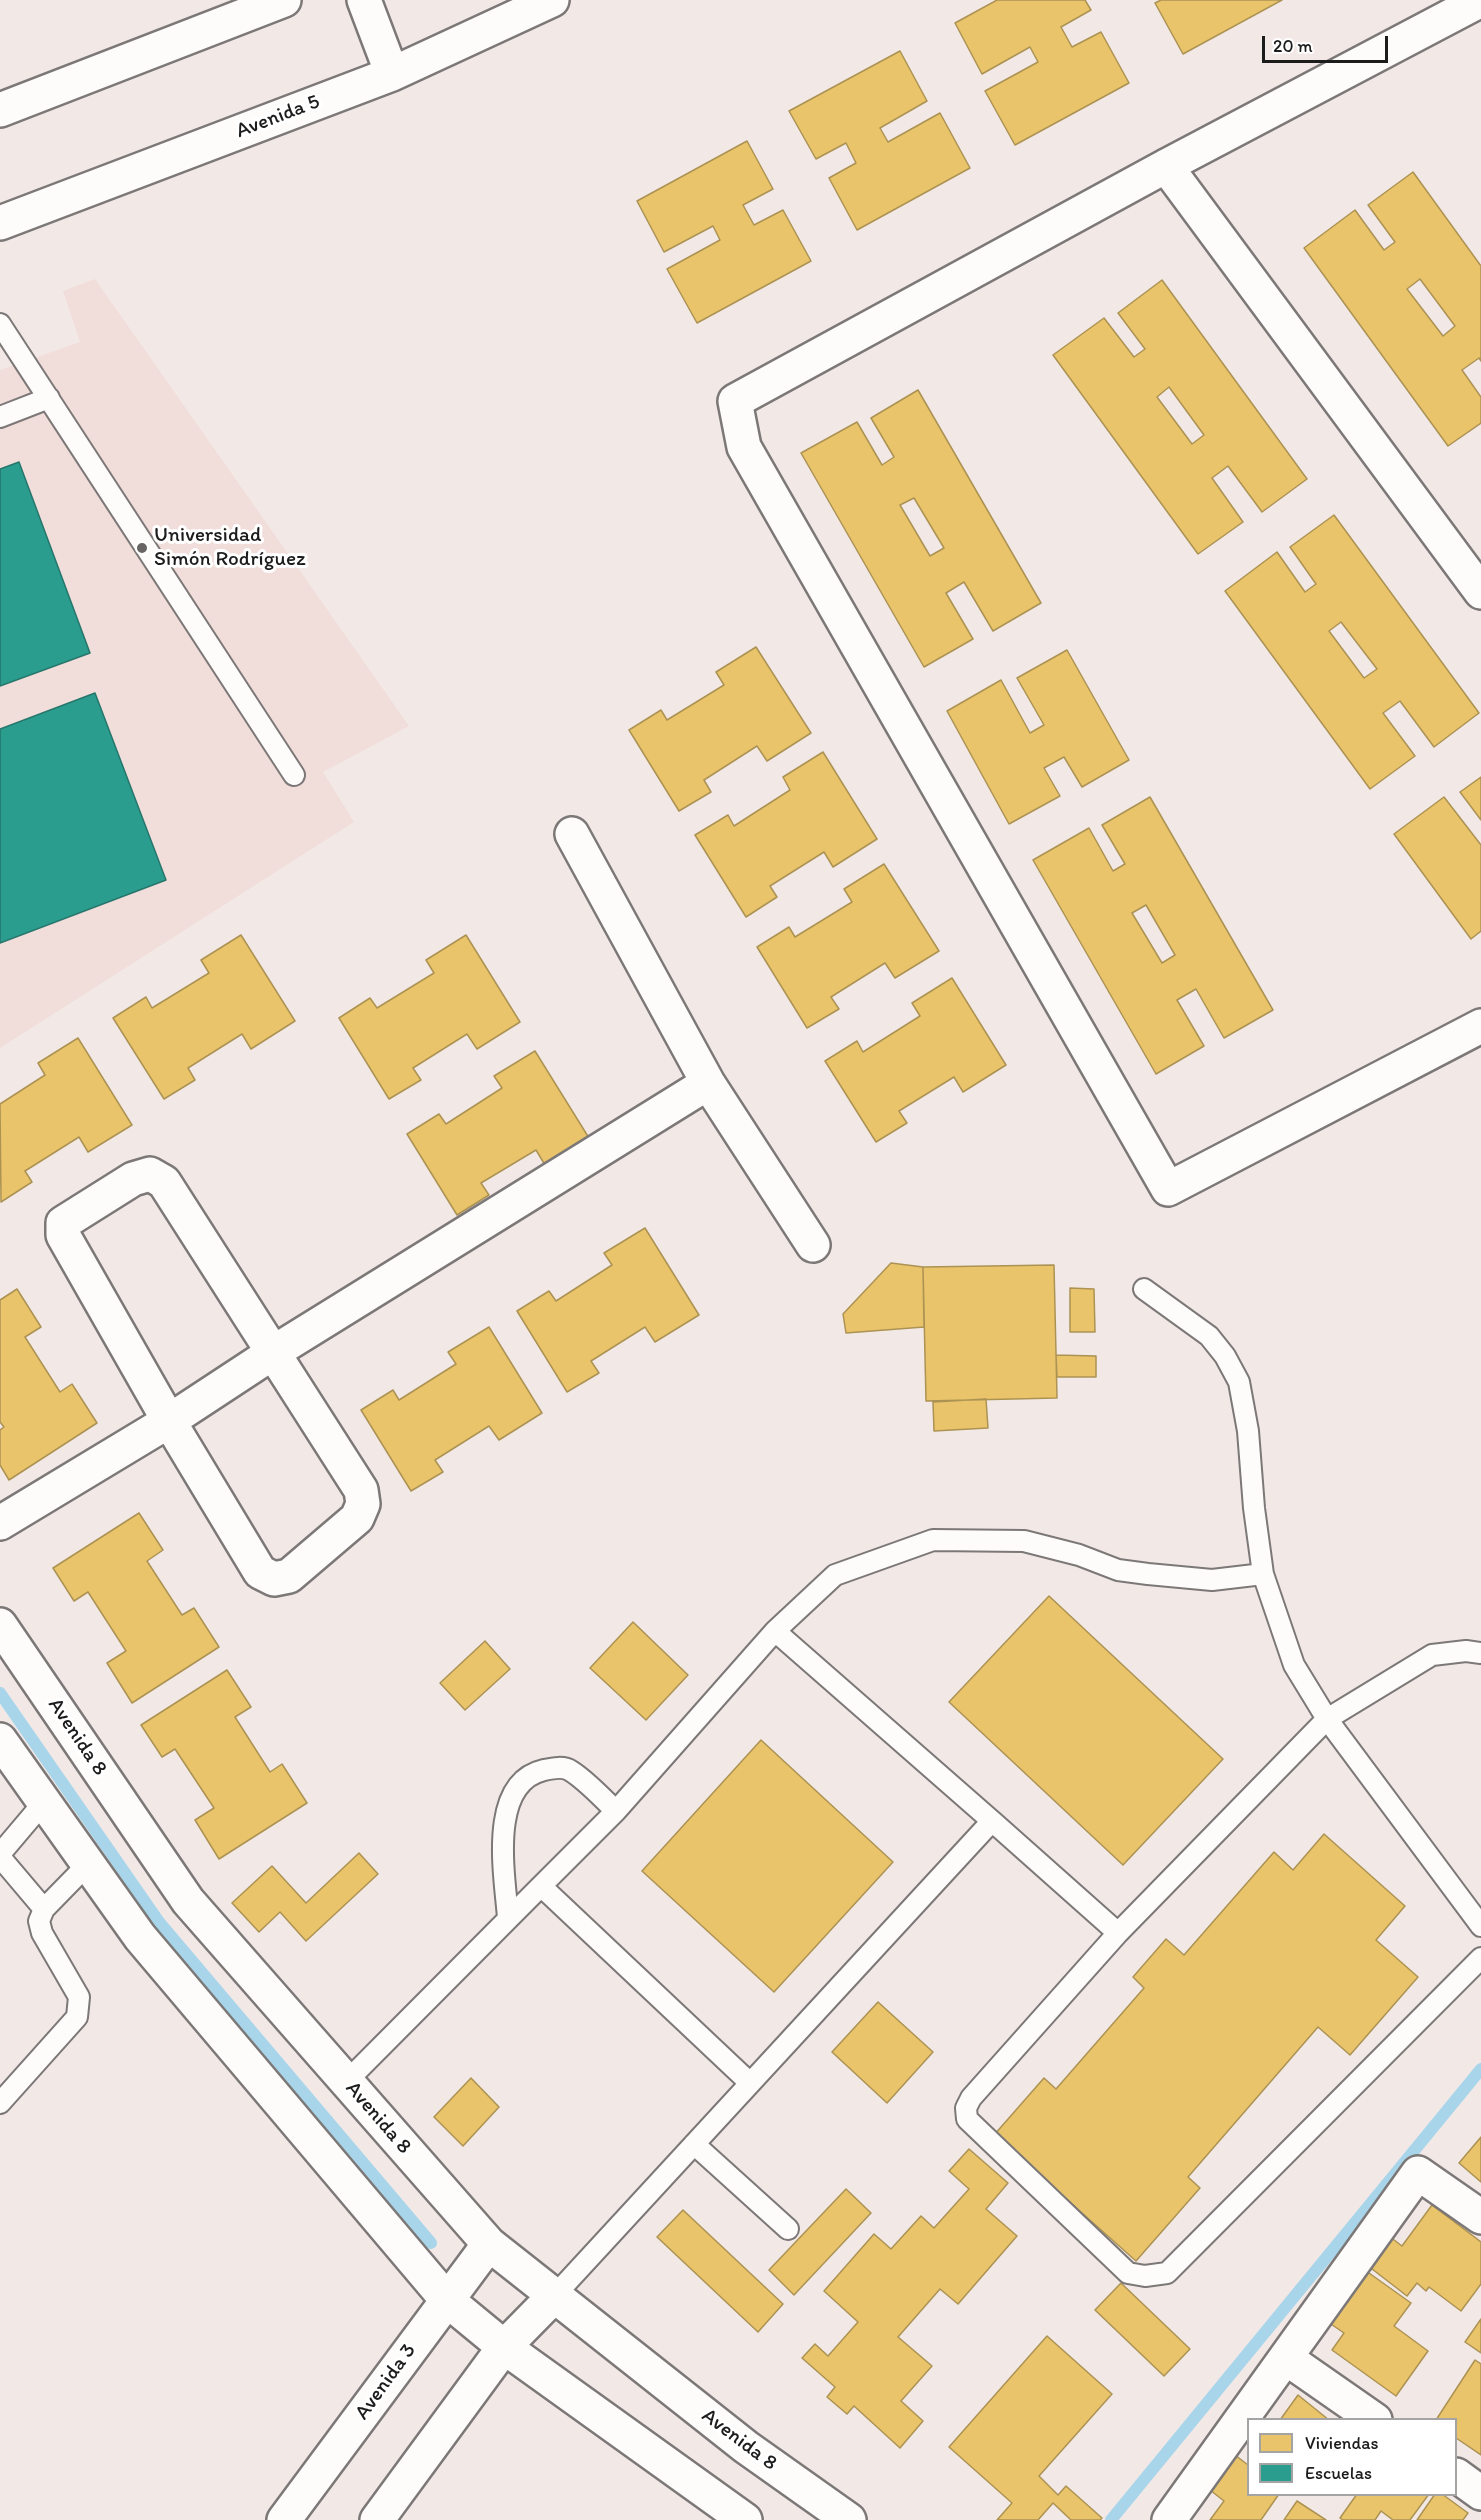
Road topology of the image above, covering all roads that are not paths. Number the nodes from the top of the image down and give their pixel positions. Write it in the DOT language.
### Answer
graph roads {
  1 [pos="284,0"];
  2 [pos="364,0"];
  3 [pos="552,0"];
  4 [pos="1481,0"];
  5 [pos="392,74"];
  6 [pos="0,110"];
  7 [pos="1166,166"];
  8 [pos="0,223"];
  9 [pos="0,324"];
  10 [pos="49,398"];
  11 [pos="0,417"];
  12 [pos="1481,592"];
  13 [pos="294,774"];
  14 [pos="572,834"];
  15 [pos="1481,1026"];
  16 [pos="708,1083"];
  17 [pos="813,1245"];
  18 [pos="1144,1289"];
  19 [pos="274,1352"];
  20 [pos="169,1421"];
  21 [pos="0,1523"];
  22 [pos="1263,1574"];
  23 [pos="0,1624"];
  24 [pos="775,1630"];
  25 [pos="1481,1653"];
  26 [pos="1327,1719"];
  27 [pos="0,1740"];
  28 [pos="44,1802"];
  29 [pos="616,1810"];
  30 [pos="992,1821"];
  31 [pos="0,1856"];
  32 [pos="88,1864"];
  33 [pos="541,1886"];
  34 [pos="44,1909"];
  35 [pos="508,1918"];
  36 [pos="1481,1926"];
  37 [pos="1118,1934"];
  38 [pos="1481,1958"];
  39 [pos="346,2082"];
  40 [pos="750,2083"];
  41 [pos="0,2103"];
  42 [pos="694,2144"];
  43 [pos="1481,2217"];
  44 [pos="788,2229"];
  45 [pos="489,2244"];
  46 [pos="555,2294"];
  47 [pos="447,2300"];
  48 [pos="504,2347"];
  49 [pos="1286,2358"];
  50 [pos="1372,2418"];
  51 [pos="1457,2476"];
  52 [pos="1481,2493"];
  53 [pos="284,2520"];
  54 [pos="377,2520"];
  55 [pos="746,2520"];
  56 [pos="849,2520"];
  57 [pos="1169,2520"];
  1 -- 6 [label="street"];
  2 -- 5 [label="street"];
  3 -- 5 [label="street, Avenida 5"];
  4 -- 7 [label="street"];
  5 -- 8 [label="street, Avenida 5"];
  7 -- 12 [label="street"];
  7 -- 15 [label="street"];
  9 -- 10 [label="lane"];
  10 -- 11 [label="lane"];
  10 -- 13 [label="lane"];
  14 -- 16 [label="street"];
  16 -- 17 [label="street"];
  16 -- 19 [label="street"];
  18 -- 22 [label="lane"];
  19 -- 20 [label="street"];
  19 -- 20 [label="street"];
  19 -- 20 [label="street"];
  20 -- 21 [label="street"];
  22 -- 24 [label="lane"];
  22 -- 26 [label="lane"];
  23 -- 39 [label="street, Avenida 8"];
  24 -- 29 [label="lane"];
  24 -- 30 [label="lane"];
  25 -- 26 [label="lane"];
  26 -- 36 [label="lane"];
  26 -- 37 [label="lane"];
  27 -- 28 [label="street"];
  28 -- 31 [label="lane"];
  28 -- 32 [label="street"];
  29 -- 33 [label="lane"];
  29 -- 35 [label="lane"];
  30 -- 37 [label="lane"];
  30 -- 40 [label="lane"];
  31 -- 34 [label="lane"];
  32 -- 34 [label="lane"];
  32 -- 47 [label="street"];
  33 -- 35 [label="lane"];
  33 -- 40 [label="lane"];
  34 -- 41 [label="lane"];
  35 -- 39 [label="lane"];
  37 -- 38 [label="lane"];
  39 -- 45 [label="street, Avenida 8"];
  40 -- 42 [label="lane"];
  42 -- 44 [label="lane"];
  42 -- 46 [label="lane"];
  43 -- 49 [label="street"];
  45 -- 46 [label="street, Avenida 8"];
  45 -- 47 [label="street, Avenida 3"];
  46 -- 48 [label="street"];
  46 -- 56 [label="street, Avenida 8"];
  47 -- 48 [label="street"];
  47 -- 53 [label="street, Avenida 3"];
  48 -- 54 [label="street"];
  48 -- 55 [label="street"];
  49 -- 50 [label="street"];
  49 -- 57 [label="street"];
  51 -- 52 [label="street"];
}
